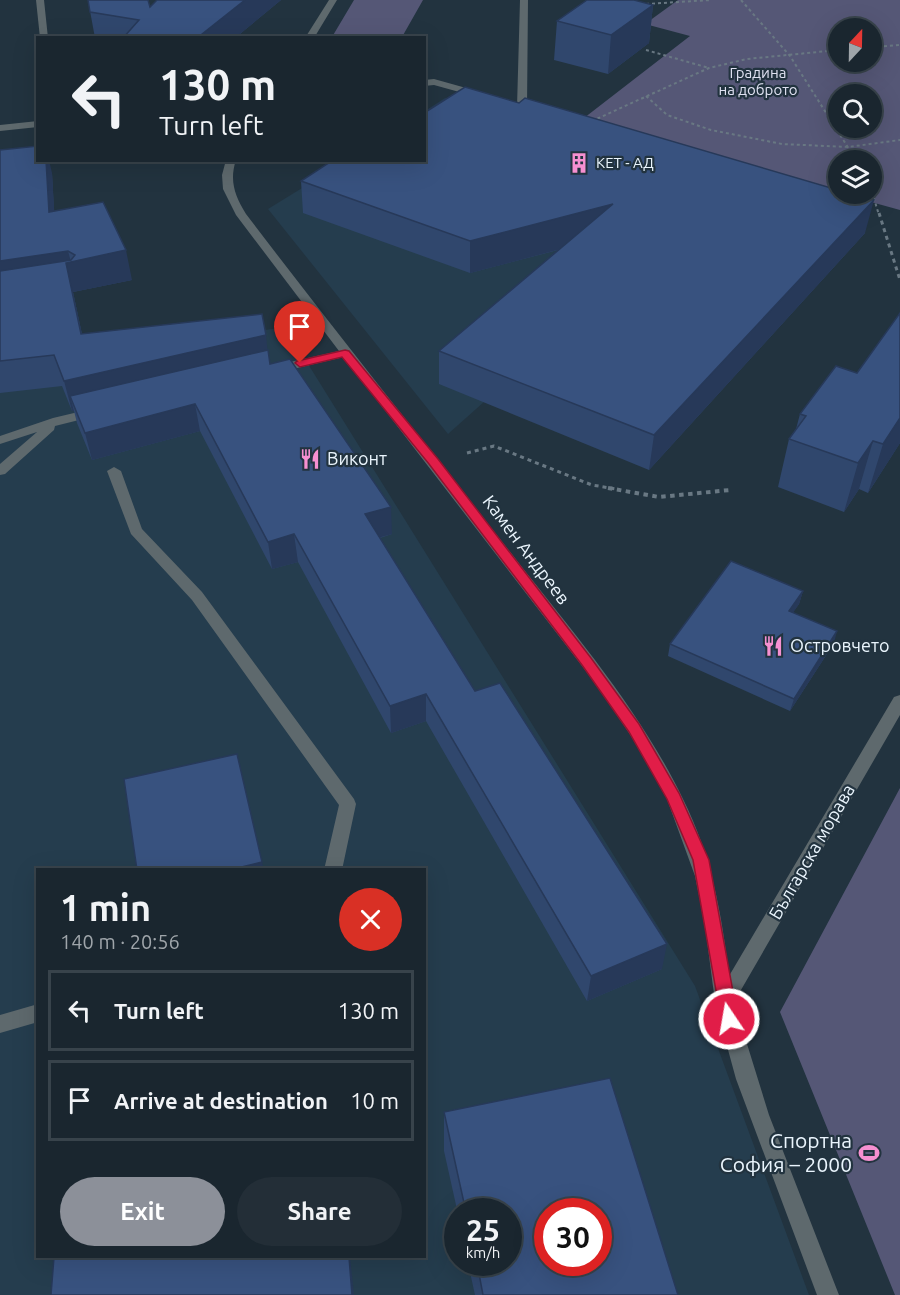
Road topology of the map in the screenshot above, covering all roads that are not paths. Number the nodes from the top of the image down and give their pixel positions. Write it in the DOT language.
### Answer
graph roads {
  1 [pos="40,0"];
  2 [pos="333,0"];
  3 [pos="524,0"];
  4 [pos="44,36"];
  5 [pos="310,36"];
  6 [pos="426,82"];
  7 [pos="489,98"];
  8 [pos="511,104"];
  9 [pos="522,107"];
  10 [pos="36,124"];
  11 [pos="583,125"];
  12 [pos="0,128"];
  13 [pos="230,162"];
  14 [pos="345,353"];
  15 [pos="264,372"];
  16 [pos="103,410"];
  17 [pos="57,421"];
  18 [pos="0,440"];
  19 [pos="0,471"];
  20 [pos="114,471"];
  21 [pos="900,701"];
  22 [pos="333,868"];
  23 [pos="724,1002"];
  24 [pos="36,1014"];
  25 [pos="0,1024"];
  26 [pos="828,1295"];
  1 -- 4 [label="street"];
  2 -- 5 [label="street"];
  3 -- 9 [label="street"];
  6 -- 7 [label="street"];
  8 -- 9 [label="street"];
  9 -- 11 [label="street"];
  10 -- 12 [label="street"];
  13 -- 14 [label="street, Камен Андреев"];
  14 -- 15 [label="street"];
  14 -- 23 [label="street, Камен Андреев"];
  16 -- 17 [label="street"];
  17 -- 18 [label="street"];
  17 -- 19 [label="street"];
  20 -- 22 [label="street"];
  21 -- 23 [label="street, Българска морава"];
  23 -- 26 [label="street, Камен Андреев"];
  24 -- 25 [label="street"];
}
